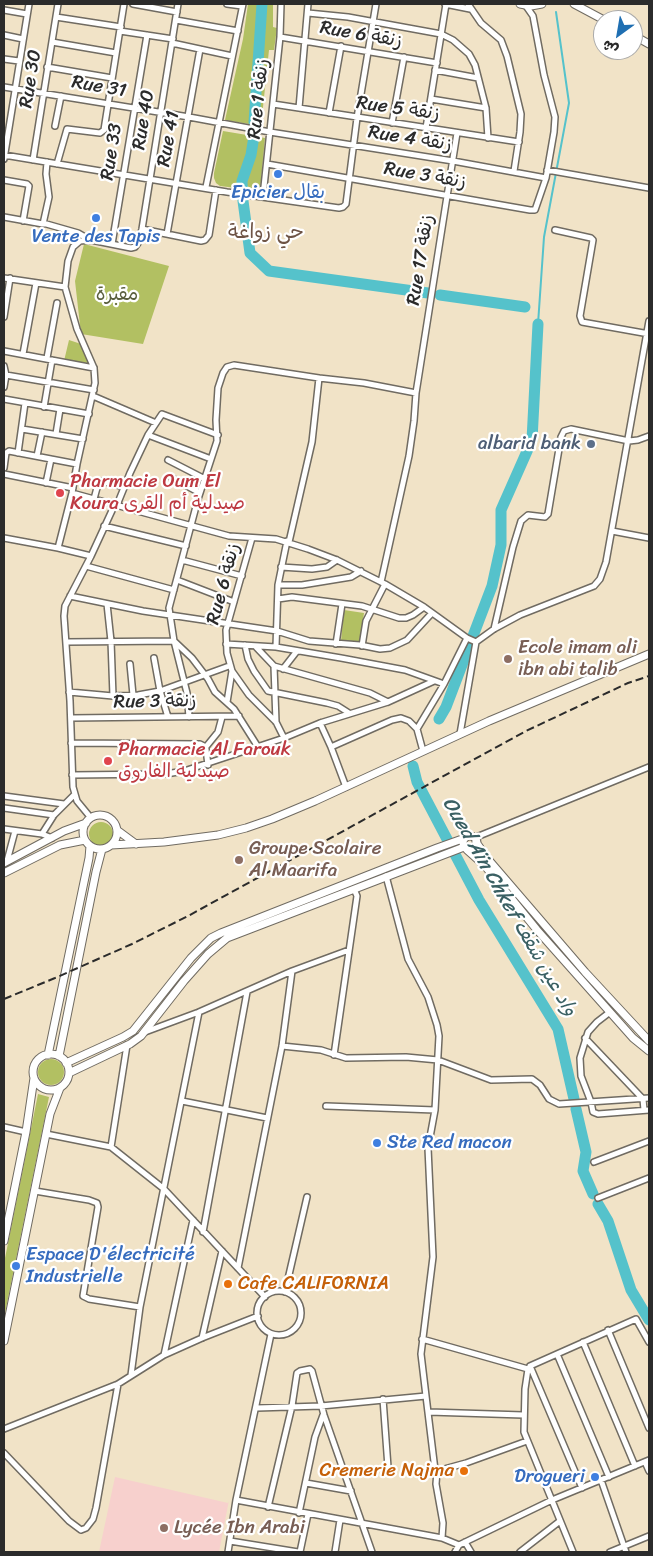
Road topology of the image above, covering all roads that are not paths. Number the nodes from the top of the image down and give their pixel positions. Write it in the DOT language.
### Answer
graph roads {
  1 [pos="29,4"];
  2 [pos="58,4"];
  3 [pos="124,4"];
  4 [pos="134,4"];
  5 [pos="178,4"];
  6 [pos="227,4"];
  7 [pos="281,4"];
  8 [pos="308,4"];
  9 [pos="376,4"];
  10 [pos="445,4"];
  11 [pos="541,4"];
  12 [pos="574,4"];
  13 [pos="243,5"];
  14 [pos="522,5"];
  15 [pos="469,6"];
  16 [pos="4,10"];
  17 [pos="177,12"];
  18 [pos="308,12"];
  19 [pos="27,14"];
  20 [pos="593,14"];
  21 [pos="56,16"];
  22 [pos="533,16"];
  23 [pos="176,20"];
  24 [pos="373,22"];
  25 [pos="121,29"];
  26 [pos="238,32"];
  27 [pos="441,34"];
  28 [pos="4,35"];
  29 [pos="147,36"];
  30 [pos="23,38"];
  31 [pos="280,38"];
  32 [pos="306,40"];
  33 [pos="172,41"];
  34 [pos="52,42"];
  35 [pos="341,46"];
  36 [pos="200,49"];
  37 [pos="116,52"];
  38 [pos="369,52"];
  39 [pos="232,56"];
  40 [pos="404,57"];
  41 [pos="4,59"];
  42 [pos="20,61"];
  43 [pos="436,63"];
  44 [pos="47,67"];
  45 [pos="436,70"];
  46 [pos="112,78"];
  47 [pos="478,78"];
  48 [pos="4,87"];
  49 [pos="15,89"];
  50 [pos="44,93"];
  51 [pos="61,96"];
  52 [pos="430,99"];
  53 [pos="109,103"];
  54 [pos="273,104"];
  55 [pos="134,108"];
  56 [pos="299,108"];
  57 [pos="486,108"];
  58 [pos="161,112"];
  59 [pos="329,113"];
  60 [pos="189,117"];
  61 [pos="358,118"];
  62 [pos="392,123"];
  63 [pos="218,124"];
  64 [pos="55,126"];
  65 [pos="426,128"];
  66 [pos="270,132"];
  67 [pos="457,133"];
  68 [pos="488,138"];
  69 [pos="519,142"];
  70 [pos="354,146"];
  71 [pos="4,156"];
  72 [pos="33,160"];
  73 [pos="453,161"];
  74 [pos="47,162"];
  75 [pos="57,164"];
  76 [pos="267,164"];
  77 [pos="549,170"];
  78 [pos="514,171"];
  79 [pos="124,174"];
  80 [pos="150,178"];
  81 [pos="350,178"];
  82 [pos="546,178"];
  83 [pos="4,180"];
  84 [pos="176,183"];
  85 [pos="206,188"];
  86 [pos="649,188"];
  87 [pos="216,190"];
  88 [pos="447,195"];
  89 [pos="263,196"];
  90 [pos="4,217"];
  91 [pos="23,221"];
  92 [pos="44,223"];
  93 [pos="142,229"];
  94 [pos="554,230"];
  95 [pos="167,234"];
  96 [pos="91,240"];
  97 [pos="112,244"];
  98 [pos="7,278"];
  99 [pos="36,283"];
  100 [pos="65,287"];
  101 [pos="57,303"];
  102 [pos="4,317"];
  103 [pos="649,321"];
  104 [pos="648,334"];
  105 [pos="4,351"];
  106 [pos="23,354"];
  107 [pos="49,359"];
  108 [pos="4,366"];
  109 [pos="94,368"];
  110 [pos="6,375"];
  111 [pos="319,378"];
  112 [pos="48,382"];
  113 [pos="4,387"];
  114 [pos="93,393"];
  115 [pos="416,393"];
  116 [pos="4,399"];
  117 [pos="25,403"];
  118 [pos="44,407"];
  119 [pos="60,409"];
  120 [pos="88,414"];
  121 [pos="156,423"];
  122 [pos="22,429"];
  123 [pos="42,432"];
  124 [pos="56,434"];
  125 [pos="148,435"];
  126 [pos="218,435"];
  127 [pos="649,436"];
  128 [pos="83,439"];
  129 [pos="628,441"];
  130 [pos="18,452"];
  131 [pos="37,456"];
  132 [pos="51,459"];
  133 [pos="211,459"];
  134 [pos="168,460"];
  135 [pos="77,464"];
  136 [pos="4,468"];
  137 [pos="4,474"];
  138 [pos="172,478"];
  139 [pos="204,479"];
  140 [pos="46,484"];
  141 [pos="124,487"];
  142 [pos="73,491"];
  143 [pos="200,493"];
  144 [pos="94,499"];
  145 [pos="116,505"];
  146 [pos="191,525"];
  147 [pos="104,526"];
  148 [pos="612,531"];
  149 [pos="4,538"];
  150 [pos="252,538"];
  151 [pos="649,538"];
  152 [pos="288,542"];
  153 [pos="186,546"];
  154 [pos="58,548"];
  155 [pos="91,556"];
  156 [pos="182,560"];
  157 [pos="337,560"];
  158 [pos="86,566"];
  159 [pos="281,567"];
  160 [pos="361,571"];
  161 [pos="242,576"];
  162 [pos="177,580"];
  163 [pos="383,583"];
  164 [pos="278,585"];
  165 [pos="174,590"];
  166 [pos="70,596"];
  167 [pos="278,599"];
  168 [pos="234,602"];
  169 [pos="107,604"];
  170 [pos="342,604"];
  171 [pos="424,607"];
  172 [pos="372,608"];
  173 [pos="432,613"];
  174 [pos="170,615"];
  175 [pos="228,624"];
  176 [pos="494,629"];
  177 [pos="277,632"];
  178 [pos="468,638"];
  179 [pos="110,641"];
  180 [pos="174,641"];
  181 [pos="67,642"];
  182 [pos="476,642"];
  183 [pos="226,644"];
  184 [pos="336,644"];
  185 [pos="245,645"];
  186 [pos="362,646"];
  187 [pos="256,647"];
  188 [pos="276,647"];
  189 [pos="297,651"];
  190 [pos="649,654"];
  191 [pos="154,658"];
  192 [pos="130,664"];
  193 [pos="274,666"];
  194 [pos="231,668"];
  195 [pos="283,669"];
  196 [pos="205,676"];
  197 [pos="184,681"];
  198 [pos="434,681"];
  199 [pos="444,684"];
  200 [pos="160,691"];
  201 [pos="69,692"];
  202 [pos="275,693"];
  203 [pos="133,695"];
  204 [pos="113,696"];
  205 [pos="228,702"];
  206 [pos="388,702"];
  207 [pos="349,713"];
  208 [pos="240,716"];
  209 [pos="168,717"];
  210 [pos="189,717"];
  211 [pos="222,717"];
  212 [pos="71,718"];
  213 [pos="276,722"];
  214 [pos="320,723"];
  215 [pos="417,729"];
  216 [pos="460,734"];
  217 [pos="284,738"];
  218 [pos="71,744"];
  219 [pos="258,747"];
  220 [pos="331,747"];
  221 [pos="205,748"];
  222 [pos="423,751"];
  223 [pos="208,765"];
  224 [pos="649,767"];
  225 [pos="72,775"];
  226 [pos="346,787"];
  227 [pos="74,795"];
  228 [pos="4,796"];
  229 [pos="64,804"];
  230 [pos="4,808"];
  231 [pos="54,816"];
  232 [pos="88,820"];
  233 [pos="4,829"];
  234 [pos="117,830"];
  235 [pos="15,831"];
  236 [pos="42,834"];
  237 [pos="52,838"];
  238 [pos="475,840"];
  239 [pos="88,843"];
  240 [pos="136,844"];
  241 [pos="112,845"];
  242 [pos="460,847"];
  243 [pos="102,849"];
  244 [pos="438,851"];
  245 [pos="5,862"];
  246 [pos="4,873"];
  247 [pos="386,876"];
  248 [pos="354,889"];
  249 [pos="349,950"];
  250 [pos="292,971"];
  251 [pos="247,992"];
  252 [pos="199,1012"];
  253 [pos="610,1012"];
  254 [pos="144,1032"];
  255 [pos="585,1038"];
  256 [pos="649,1041"];
  257 [pos="127,1045"];
  258 [pos="282,1046"];
  259 [pos="649,1051"];
  260 [pos="334,1054"];
  261 [pos="48,1055"];
  262 [pos="59,1056"];
  263 [pos="438,1060"];
  264 [pos="66,1063"];
  265 [pos="69,1073"];
  266 [pos="34,1078"];
  267 [pos="60,1088"];
  268 [pos="649,1098"];
  269 [pos="643,1099"];
  270 [pos="182,1101"];
  271 [pos="591,1102"];
  272 [pos="326,1106"];
  273 [pos="225,1109"];
  274 [pos="435,1110"];
  275 [pos="646,1110"];
  276 [pos="267,1118"];
  277 [pos="4,1127"];
  278 [pos="26,1132"];
  279 [pos="46,1134"];
  280 [pos="649,1141"];
  281 [pos="112,1148"];
  282 [pos="594,1162"];
  283 [pos="649,1178"];
  284 [pos="164,1188"];
  285 [pos="36,1190"];
  286 [pos="307,1197"];
  287 [pos="598,1198"];
  288 [pos="192,1220"];
  289 [pos="203,1232"];
  290 [pos="4,1237"];
  291 [pos="222,1251"];
  292 [pos="238,1268"];
  293 [pos="284,1292"];
  294 [pos="265,1297"];
  295 [pos="140,1307"];
  296 [pos="258,1316"];
  297 [pos="608,1330"];
  298 [pos="272,1334"];
  299 [pos="202,1338"];
  300 [pos="422,1339"];
  301 [pos="4,1341"];
  302 [pos="582,1342"];
  303 [pos="649,1342"];
  304 [pos="557,1354"];
  305 [pos="164,1355"];
  306 [pos="529,1368"];
  307 [pos="131,1374"];
  308 [pos="118,1384"];
  309 [pos="426,1396"];
  310 [pos="383,1399"];
  311 [pos="292,1406"];
  312 [pos="321,1406"];
  313 [pos="257,1408"];
  314 [pos="429,1412"];
  315 [pos="324,1415"];
  316 [pos="523,1415"];
  317 [pos="649,1428"];
  318 [pos="4,1429"];
  319 [pos="527,1441"];
  320 [pos="4,1453"];
  321 [pos="647,1461"];
  322 [pos="635,1466"];
  323 [pos="388,1467"];
  324 [pos="437,1471"];
  325 [pos="649,1472"];
  326 [pos="609,1477"];
  327 [pos="601,1480"];
  328 [pos="306,1483"];
  329 [pos="582,1488"];
  330 [pos="351,1490"];
  331 [pos="236,1500"];
  332 [pos="552,1500"];
  333 [pos="268,1507"];
  334 [pos="299,1513"];
  335 [pos="308,1514"];
  336 [pos="340,1520"];
  337 [pos="560,1521"];
  338 [pos="362,1524"];
  339 [pos="649,1536"];
  340 [pos="442,1538"];
  341 [pos="230,1541"];
  342 [pos="465,1542"];
  343 [pos="459,1545"];
  344 [pos="625,1549"];
  345 [pos="228,1552"];
  346 [pos="299,1552"];
  347 [pos="335,1552"];
  348 [pos="372,1552"];
  349 [pos="455,1552"];
  350 [pos="471,1552"];
  351 [pos="520,1552"];
  352 [pos="573,1552"];
  353 [pos="610,1552"];
  1 -- 19 [label="street"];
  2 -- 21 [label="street, Rue 30"];
  3 -- 25 [label="street"];
  4 -- 17 [label="street"];
  5 -- 17 [label="street, Rue 40"];
  6 -- 13 [label="street"];
  7 -- 31 [label="street, Rue 1 زنقة"];
  8 -- 18 [label="street"];
  9 -- 24 [label="street"];
  10 -- 15 [label="street"];
  10 -- 27 [label="street"];
  11 -- 14 [label="main road"];
  11 -- 22 [label="street"];
  12 -- 20 [label="main road"];
  13 -- 26 [label="street"];
  14 -- 22 [label="street"];
  15 -- 69 [label="street"];
  16 -- 19 [label="street"];
  17 -- 23 [label="street, Rue 40"];
  18 -- 24 [label="street"];
  18 -- 32 [label="street"];
  19 -- 30 [label="street"];
  21 -- 25 [label="street"];
  21 -- 34 [label="street, Rue 30"];
  22 -- 77 [label="street, Rue 3 زنقة"];
  23 -- 26 [label="street"];
  23 -- 33 [label="street, Rue 40"];
  24 -- 27 [label="street"];
  24 -- 38 [label="street"];
  25 -- 29 [label="street"];
  25 -- 37 [label="street"];
  26 -- 39 [label="street"];
  27 -- 43 [label="street"];
  27 -- 47 [label="street"];
  28 -- 30 [label="street"];
  29 -- 33 [label="street"];
  29 -- 55 [label="street, Rue 33"];
  30 -- 42 [label="street"];
  31 -- 32 [label="street, Rue 6 زنقة"];
  31 -- 54 [label="street, Rue 1 زنقة"];
  32 -- 35 [label="street, Rue 6 زنقة"];
  32 -- 56 [label="street"];
  33 -- 36 [label="street"];
  33 -- 58 [label="street, Rue 40"];
  34 -- 37 [label="street"];
  34 -- 44 [label="street, Rue 30"];
  35 -- 38 [label="street, Rue 6 زنقة"];
  35 -- 59 [label="street"];
  36 -- 39 [label="street"];
  36 -- 60 [label="street, Rue 41"];
  37 -- 46 [label="street"];
  38 -- 40 [label="street, Rue 6 زنقة"];
  38 -- 61 [label="street"];
  39 -- 63 [label="street"];
  40 -- 43 [label="street, Rue 6 زنقة"];
  40 -- 62 [label="street"];
  41 -- 42 [label="street"];
  42 -- 49 [label="street"];
  43 -- 45 [label="street"];
  44 -- 46 [label="street"];
  44 -- 50 [label="street, Rue 30"];
  45 -- 47 [label="street"];
  45 -- 52 [label="street"];
  46 -- 53 [label="street"];
  47 -- 57 [label="street"];
  48 -- 49 [label="street, Rue 31"];
  49 -- 50 [label="street, Rue 31"];
  49 -- 71 [label="street"];
  50 -- 51 [label="street, Rue 31"];
  50 -- 72 [label="street, Rue 30"];
  51 -- 53 [label="street, Rue 31"];
  51 -- 64 [label="street"];
  52 -- 57 [label="street"];
  52 -- 65 [label="street"];
  53 -- 55 [label="street, Rue 31"];
  53 -- 75 [label="street"];
  54 -- 56 [label="street, Rue 5 زنقة"];
  54 -- 66 [label="street, Rue 1 زنقة"];
  55 -- 58 [label="street, Rue 31"];
  55 -- 79 [label="street, Rue 33"];
  56 -- 59 [label="street, Rue 5 زنقة"];
  57 -- 68 [label="street"];
  58 -- 60 [label="street, Rue 31"];
  58 -- 80 [label="street, Rue 40"];
  59 -- 61 [label="street, Rue 5 زنقة"];
  60 -- 63 [label="street, Rue 31"];
  60 -- 84 [label="street, Rue 41"];
  61 -- 62 [label="street, Rue 5 زنقة"];
  61 -- 70 [label="street"];
  62 -- 65 [label="street, Rue 5 زنقة"];
  63 -- 66 [label="street, Rue 4 زنقة"];
  63 -- 85 [label="street"];
  65 -- 67 [label="street, Rue 5 زنقة"];
  66 -- 70 [label="street, Rue 4 زنقة"];
  66 -- 76 [label="street, Rue 1 زنقة"];
  67 -- 68 [label="street, Rue 5 زنقة"];
  67 -- 73 [label="street, Rue 17 زنقة"];
  68 -- 69 [label="street, Rue 5 زنقة"];
  69 -- 78 [label="street"];
  70 -- 73 [label="street, Rue 4 زنقة"];
  70 -- 81 [label="street"];
  71 -- 72 [label="street"];
  72 -- 74 [label="street"];
  73 -- 78 [label="street, Rue 4 زنقة"];
  73 -- 88 [label="street, Rue 17 زنقة"];
  74 -- 75 [label="street"];
  74 -- 92 [label="street"];
  75 -- 79 [label="street"];
  76 -- 81 [label="street, Rue 3 زنقة"];
  76 -- 89 [label="street, Rue 1 زنقة"];
  77 -- 82 [label="street, Rue 3 زنقة"];
  77 -- 86 [label="street"];
  78 -- 82 [label="street, Rue 4 زنقة"];
  79 -- 80 [label="street"];
  79 -- 97 [label="street, Rue 33"];
  80 -- 84 [label="street"];
  80 -- 93 [label="street, Rue 40"];
  81 -- 88 [label="street, Rue 3 زنقة"];
  81 -- 89 [label="street"];
  82 -- 88 [label="street, Rue 3 زنقة"];
  83 -- 91 [label="street"];
  84 -- 85 [label="street"];
  84 -- 95 [label="street, Rue 41"];
  85 -- 87 [label="street"];
  87 -- 89 [label="street"];
  87 -- 95 [label="street"];
  88 -- 115 [label="street, Rue 17 زنقة"];
  90 -- 91 [label="street"];
  91 -- 92 [label="street"];
  92 -- 96 [label="street"];
  93 -- 95 [label="street"];
  93 -- 97 [label="street, Rue 40"];
  94 -- 104 [label="street"];
  96 -- 97 [label="street"];
  96 -- 100 [label="street"];
  98 -- 99 [label="street"];
  98 -- 102 [label="street"];
  99 -- 100 [label="street"];
  99 -- 106 [label="street"];
  100 -- 109 [label="street"];
  101 -- 107 [label="street"];
  103 -- 104 [label="street"];
  104 -- 129 [label="street"];
  105 -- 106 [label="street"];
  106 -- 107 [label="street"];
  107 -- 109 [label="street"];
  107 -- 112 [label="street"];
  108 -- 110 [label="street"];
  109 -- 114 [label="street"];
  110 -- 112 [label="street"];
  110 -- 113 [label="street"];
  111 -- 115 [label="street"];
  111 -- 126 [label="street"];
  111 -- 152 [label="street"];
  112 -- 114 [label="street"];
  112 -- 118 [label="street"];
  114 -- 120 [label="street"];
  114 -- 121 [label="street"];
  115 -- 163 [label="street, Rue 17 زنقة"];
  116 -- 117 [label="street"];
  117 -- 118 [label="street"];
  117 -- 122 [label="street"];
  118 -- 119 [label="street"];
  119 -- 120 [label="street"];
  119 -- 124 [label="street"];
  120 -- 128 [label="street"];
  121 -- 125 [label="street"];
  121 -- 126 [label="street"];
  122 -- 123 [label="street"];
  122 -- 130 [label="street"];
  123 -- 124 [label="street"];
  123 -- 131 [label="street"];
  124 -- 128 [label="street"];
  125 -- 133 [label="street"];
  125 -- 141 [label="street"];
  126 -- 133 [label="street"];
  127 -- 129 [label="street"];
  128 -- 135 [label="street"];
  129 -- 148 [label="street"];
  129 -- 176 [label="street"];
  130 -- 131 [label="street"];
  130 -- 136 [label="street"];
  131 -- 132 [label="street"];
  132 -- 135 [label="street"];
  132 -- 140 [label="street"];
  133 -- 139 [label="street"];
  134 -- 139 [label="street"];
  135 -- 142 [label="street"];
  137 -- 140 [label="street"];
  138 -- 143 [label="street"];
  139 -- 143 [label="street"];
  140 -- 142 [label="street"];
  141 -- 144 [label="street"];
  141 -- 145 [label="street"];
  142 -- 144 [label="street"];
  142 -- 154 [label="street"];
  143 -- 146 [label="street"];
  144 -- 145 [label="street"];
  145 -- 146 [label="street"];
  145 -- 147 [label="street"];
  146 -- 150 [label="street"];
  146 -- 153 [label="street"];
  147 -- 153 [label="street"];
  147 -- 155 [label="street"];
  148 -- 151 [label="street"];
  148 -- 176 [label="street"];
  149 -- 154 [label="street"];
  150 -- 152 [label="street"];
  150 -- 161 [label="street, Rue 6 زنقة"];
  152 -- 157 [label="street"];
  152 -- 159 [label="street"];
  153 -- 156 [label="street"];
  154 -- 155 [label="street"];
  155 -- 158 [label="street"];
  156 -- 161 [label="street"];
  156 -- 162 [label="street"];
  157 -- 159 [label="street"];
  157 -- 160 [label="street"];
  158 -- 165 [label="street"];
  158 -- 166 [label="street"];
  159 -- 164 [label="street"];
  160 -- 163 [label="street"];
  160 -- 164 [label="street"];
  161 -- 168 [label="street, Rue 6 زنقة"];
  162 -- 165 [label="street"];
  162 -- 168 [label="street"];
  163 -- 171 [label="street"];
  163 -- 172 [label="street, Rue 17 زنقة"];
  164 -- 167 [label="street"];
  165 -- 174 [label="street"];
  166 -- 169 [label="street"];
  166 -- 181 [label="street"];
  167 -- 170 [label="street"];
  167 -- 177 [label="street"];
  168 -- 175 [label="street, Rue 6 زنقة"];
  169 -- 174 [label="street"];
  169 -- 179 [label="street"];
  170 -- 172 [label="street"];
  170 -- 184 [label="street"];
  171 -- 172 [label="street"];
  171 -- 173 [label="street"];
  172 -- 186 [label="street, Rue 17 زنقة"];
  173 -- 178 [label="street"];
  173 -- 186 [label="street"];
  174 -- 175 [label="street"];
  174 -- 180 [label="street"];
  175 -- 177 [label="street"];
  175 -- 183 [label="street, Rue 6 زنقة"];
  176 -- 182 [label="street"];
  177 -- 184 [label="street"];
  177 -- 188 [label="street"];
  178 -- 182 [label="street"];
  178 -- 199 [label="street"];
  179 -- 180 [label="street"];
  179 -- 181 [label="street"];
  179 -- 204 [label="street"];
  180 -- 196 [label="street"];
  180 -- 197 [label="street"];
  181 -- 201 [label="street"];
  182 -- 216 [label="street"];
  183 -- 185 [label="street"];
  183 -- 194 [label="street, Rue 6 زنقة"];
  184 -- 186 [label="street"];
  185 -- 187 [label="street"];
  185 -- 202 [label="street"];
  187 -- 188 [label="street"];
  187 -- 193 [label="street"];
  188 -- 189 [label="street"];
  189 -- 195 [label="street"];
  189 -- 198 [label="street"];
  190 -- 216 [label="main road"];
  191 -- 200 [label="street"];
  192 -- 203 [label="street"];
  193 -- 195 [label="street"];
  193 -- 202 [label="street"];
  194 -- 196 [label="street"];
  194 -- 205 [label="street"];
  194 -- 213 [label="street, Rue 6 زنقة"];
  195 -- 206 [label="street"];
  196 -- 197 [label="street"];
  196 -- 205 [label="street"];
  197 -- 200 [label="street"];
  197 -- 210 [label="street"];
  198 -- 199 [label="street"];
  198 -- 206 [label="street"];
  199 -- 215 [label="street"];
  200 -- 203 [label="street"];
  200 -- 209 [label="street"];
  201 -- 204 [label="street"];
  201 -- 212 [label="street"];
  202 -- 207 [label="street"];
  202 -- 213 [label="street"];
  203 -- 204 [label="street"];
  205 -- 208 [label="street"];
  206 -- 207 [label="street"];
  207 -- 214 [label="street"];
  208 -- 211 [label="street, Rue 3 زنقة"];
  208 -- 219 [label="street"];
  209 -- 210 [label="street, Rue 3 زنقة"];
  209 -- 212 [label="street, Rue 3 زنقة"];
  210 -- 211 [label="street, Rue 3 زنقة"];
  211 -- 221 [label="street"];
  212 -- 218 [label="street"];
  213 -- 217 [label="street, Rue 6 زنقة"];
  214 -- 217 [label="street"];
  214 -- 220 [label="street"];
  215 -- 220 [label="street"];
  215 -- 222 [label="street"];
  216 -- 222 [label="main road"];
  217 -- 219 [label="street"];
  218 -- 221 [label="street"];
  218 -- 225 [label="street"];
  219 -- 223 [label="street"];
  220 -- 226 [label="street"];
  221 -- 223 [label="street"];
  222 -- 226 [label="main road"];
  223 -- 225 [label="street"];
  224 -- 238 [label="street"];
  225 -- 227 [label="street"];
  226 -- 240 [label="main road"];
  227 -- 229 [label="street"];
  227 -- 232 [label="street"];
  228 -- 229 [label="street"];
  229 -- 231 [label="street"];
  230 -- 231 [label="street"];
  231 -- 236 [label="street"];
  232 -- 234 [label="main road"];
  232 -- 237 [label="main road"];
  232 -- 239 [label="main road"];
  233 -- 235 [label="street"];
  234 -- 240 [label="main road"];
  234 -- 241 [label="main road"];
  235 -- 236 [label="street"];
  235 -- 245 [label="street"];
  236 -- 237 [label="street"];
  237 -- 245 [label="main road"];
  238 -- 242 [label="main road"];
  238 -- 242 [label="main road"];
  238 -- 256 [label="main road"];
  239 -- 243 [label="main road"];
  239 -- 246 [label="main road"];
  239 -- 261 [label="main road"];
  240 -- 241 [label="main road"];
  241 -- 243 [label="main road"];
  242 -- 244 [label="main road"];
  242 -- 253 [label="main road"];
  243 -- 262 [label="main road"];
  244 -- 247 [label="main road"];
  244 -- 264 [label="main road"];
  247 -- 248 [label="main road"];
  247 -- 263 [label="street"];
  248 -- 249 [label="street"];
  248 -- 254 [label="main road"];
  249 -- 250 [label="street"];
  249 -- 260 [label="street"];
  250 -- 251 [label="street"];
  250 -- 258 [label="street"];
  251 -- 252 [label="street"];
  251 -- 273 [label="street"];
  252 -- 254 [label="street"];
  252 -- 270 [label="street"];
  253 -- 255 [label="street"];
  253 -- 259 [label="main road"];
  254 -- 257 [label="main road"];
  255 -- 269 [label="street"];
  255 -- 271 [label="street"];
  257 -- 265 [label="main road"];
  257 -- 281 [label="street"];
  258 -- 260 [label="street"];
  258 -- 276 [label="street"];
  260 -- 263 [label="street"];
  261 -- 262 [label="main road"];
  261 -- 266 [label="main road"];
  262 -- 264 [label="main road"];
  263 -- 271 [label="street"];
  263 -- 274 [label="street"];
  264 -- 265 [label="main road"];
  265 -- 267 [label="main road"];
  266 -- 267 [label="main road"];
  266 -- 278 [label="main road"];
  267 -- 279 [label="main road"];
  268 -- 269 [label="street"];
  269 -- 271 [label="street"];
  269 -- 275 [label="street"];
  270 -- 273 [label="street"];
  270 -- 284 [label="street"];
  271 -- 275 [label="street"];
  272 -- 274 [label="street"];
  273 -- 276 [label="street"];
  273 -- 289 [label="street"];
  274 -- 300 [label="street"];
  276 -- 292 [label="street"];
  277 -- 278 [label="street"];
  278 -- 290 [label="main road"];
  279 -- 281 [label="street"];
  279 -- 285 [label="main road"];
  280 -- 282 [label="street"];
  281 -- 284 [label="street"];
  283 -- 287 [label="street"];
  284 -- 288 [label="street"];
  284 -- 295 [label="street"];
  285 -- 295 [label="street"];
  285 -- 301 [label="main road"];
  286 -- 293 [label="street"];
  288 -- 289 [label="street"];
  288 -- 305 [label="street"];
  289 -- 291 [label="street"];
  291 -- 292 [label="street"];
  291 -- 299 [label="street"];
  292 -- 294 [label="street"];
  293 -- 294 [label="street"];
  293 -- 298 [label="street"];
  294 -- 296 [label="street"];
  295 -- 307 [label="street"];
  296 -- 298 [label="street"];
  296 -- 299 [label="street"];
  297 -- 302 [label="street"];
  297 -- 303 [label="street"];
  297 -- 317 [label="street"];
  298 -- 313 [label="street"];
  299 -- 305 [label="street"];
  300 -- 306 [label="street"];
  300 -- 309 [label="street"];
  302 -- 304 [label="street"];
  302 -- 322 [label="street"];
  304 -- 306 [label="street"];
  304 -- 326 [label="street"];
  305 -- 307 [label="street"];
  306 -- 316 [label="street"];
  306 -- 329 [label="street"];
  307 -- 308 [label="street"];
  308 -- 318 [label="street"];
  308 -- 320 [label="street"];
  309 -- 310 [label="street"];
  309 -- 314 [label="street"];
  310 -- 312 [label="street"];
  310 -- 323 [label="street"];
  311 -- 312 [label="street"];
  311 -- 312 [label="street"];
  311 -- 313 [label="street"];
  311 -- 333 [label="street"];
  312 -- 315 [label="street"];
  313 -- 331 [label="street"];
  314 -- 316 [label="street"];
  314 -- 324 [label="street"];
  315 -- 328 [label="street"];
  315 -- 330 [label="street"];
  316 -- 319 [label="street"];
  319 -- 324 [label="street"];
  319 -- 332 [label="street"];
  321 -- 322 [label="street"];
  321 -- 325 [label="street"];
  322 -- 326 [label="street"];
  324 -- 340 [label="street"];
  326 -- 327 [label="street"];
  327 -- 329 [label="street"];
  327 -- 344 [label="street"];
  328 -- 330 [label="street"];
  328 -- 334 [label="street"];
  329 -- 332 [label="street"];
  330 -- 338 [label="street"];
  331 -- 333 [label="street"];
  331 -- 341 [label="street"];
  332 -- 337 [label="street"];
  332 -- 342 [label="street"];
  333 -- 334 [label="street"];
  334 -- 335 [label="street"];
  335 -- 336 [label="street"];
  335 -- 346 [label="street"];
  336 -- 338 [label="street"];
  336 -- 347 [label="street"];
  337 -- 351 [label="street"];
  337 -- 352 [label="street"];
  338 -- 340 [label="street"];
  338 -- 348 [label="street"];
  339 -- 344 [label="street"];
  340 -- 343 [label="street"];
  341 -- 345 [label="street"];
  341 -- 346 [label="street"];
  342 -- 343 [label="street"];
  342 -- 350 [label="street"];
  343 -- 349 [label="street"];
  344 -- 353 [label="street"];
}
